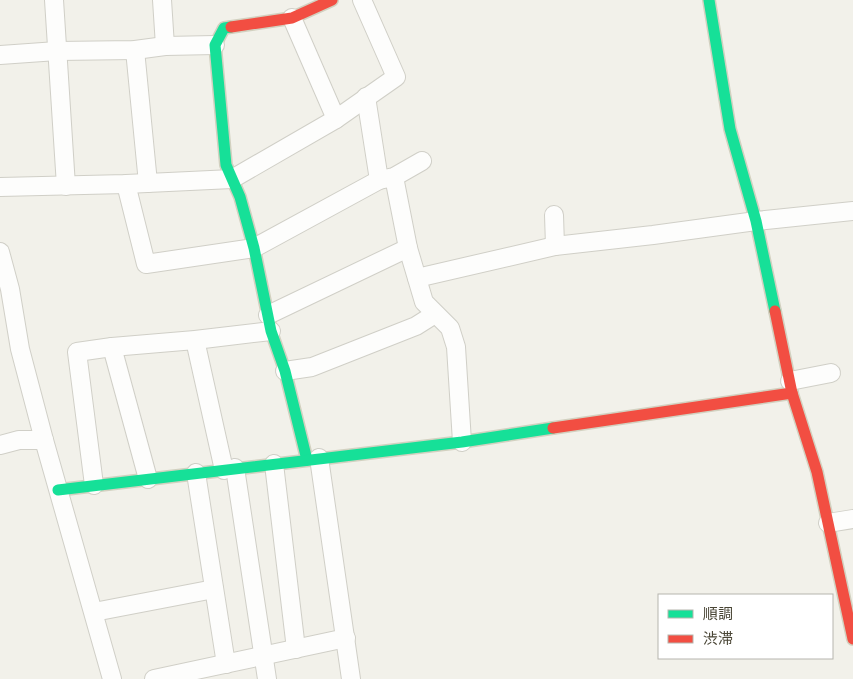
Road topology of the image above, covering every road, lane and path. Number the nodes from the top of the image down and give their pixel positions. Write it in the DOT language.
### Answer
graph roads {
  1 [pos="54,0"];
  2 [pos="162,0"];
  3 [pos="332,0"];
  4 [pos="362,0"];
  5 [pos="709,0"];
  6 [pos="292,18"];
  7 [pos="216,45"];
  8 [pos="165,46"];
  9 [pos="135,50"];
  10 [pos="56,51"];
  11 [pos="0,54"];
  12 [pos="366,97"];
  13 [pos="336,118"];
  14 [pos="422,161"];
  15 [pos="386,179"];
  16 [pos="232,180"];
  17 [pos="148,183"];
  18 [pos="126,184"];
  19 [pos="66,186"];
  20 [pos="0,187"];
  21 [pos="853,211"];
  22 [pos="554,215"];
  23 [pos="756,220"];
  24 [pos="555,246"];
  25 [pos="254,248"];
  26 [pos="408,248"];
  27 [pos="0,252"];
  28 [pos="416,278"];
  29 [pos="435,314"];
  30 [pos="269,323"];
  31 [pos="194,340"];
  32 [pos="112,347"];
  33 [pos="284,371"];
  34 [pos="831,373"];
  35 [pos="791,387"];
  36 [pos="44,440"];
  37 [pos="462,442"];
  38 [pos="0,445"];
  39 [pos="313,459"];
  40 [pos="274,464"];
  41 [pos="230,469"];
  42 [pos="196,473"];
  43 [pos="148,478"];
  44 [pos="94,485"];
  45 [pos="58,490"];
  46 [pos="853,518"];
  47 [pos="828,523"];
  48 [pos="214,589"];
  49 [pos="94,612"];
  50 [pos="346,638"];
  51 [pos="853,639"];
  52 [pos="296,649"];
  53 [pos="264,656"];
  54 [pos="226,664"];
  55 [pos="202,674"];
  56 [pos="112,679"];
  57 [pos="154,679"];
  58 [pos="267,679"];
  59 [pos="351,679"];
  1 -- 10 [label="street"];
  2 -- 8 [label="street"];
  3 -- 6 [label="street"];
  4 -- 12 [label="street"];
  5 -- 23 [label="street"];
  6 -- 7 [label="street"];
  6 -- 13 [label="street"];
  7 -- 8 [label="street"];
  7 -- 16 [label="street"];
  8 -- 9 [label="street"];
  9 -- 10 [label="street"];
  9 -- 17 [label="street"];
  10 -- 11 [label="street"];
  10 -- 19 [label="street"];
  12 -- 13 [label="street"];
  12 -- 15 [label="street"];
  13 -- 16 [label="street"];
  14 -- 15 [label="street"];
  15 -- 25 [label="street"];
  15 -- 26 [label="street"];
  16 -- 17 [label="street"];
  16 -- 25 [label="street"];
  17 -- 18 [label="street"];
  18 -- 19 [label="street"];
  18 -- 25 [label="street"];
  19 -- 20 [label="street"];
  21 -- 23 [label="street"];
  22 -- 24 [label="street"];
  23 -- 24 [label="street"];
  23 -- 35 [label="street"];
  24 -- 28 [label="street"];
  25 -- 30 [label="street"];
  26 -- 28 [label="street"];
  26 -- 30 [label="street"];
  27 -- 36 [label="street"];
  28 -- 29 [label="street"];
  29 -- 33 [label="street"];
  29 -- 37 [label="street"];
  30 -- 31 [label="street"];
  30 -- 33 [label="street"];
  31 -- 32 [label="street"];
  31 -- 41 [label="street"];
  32 -- 43 [label="street"];
  32 -- 44 [label="street"];
  33 -- 39 [label="street"];
  34 -- 35 [label="street"];
  35 -- 37 [label="street"];
  35 -- 47 [label="street"];
  36 -- 38 [label="street"];
  36 -- 45 [label="street"];
  37 -- 39 [label="street"];
  39 -- 40 [label="street"];
  39 -- 50 [label="street"];
  40 -- 41 [label="street"];
  40 -- 52 [label="street"];
  41 -- 42 [label="street"];
  41 -- 53 [label="street"];
  42 -- 43 [label="street"];
  42 -- 48 [label="street"];
  43 -- 44 [label="street"];
  44 -- 45 [label="street"];
  45 -- 49 [label="street"];
  46 -- 47 [label="street"];
  47 -- 51 [label="street"];
  48 -- 49 [label="street"];
  48 -- 54 [label="street"];
  49 -- 56 [label="street"];
  50 -- 52 [label="street"];
  50 -- 59 [label="street"];
  52 -- 53 [label="street"];
  53 -- 54 [label="street"];
  53 -- 58 [label="street"];
  54 -- 55 [label="street"];
  55 -- 57 [label="street"];
}
